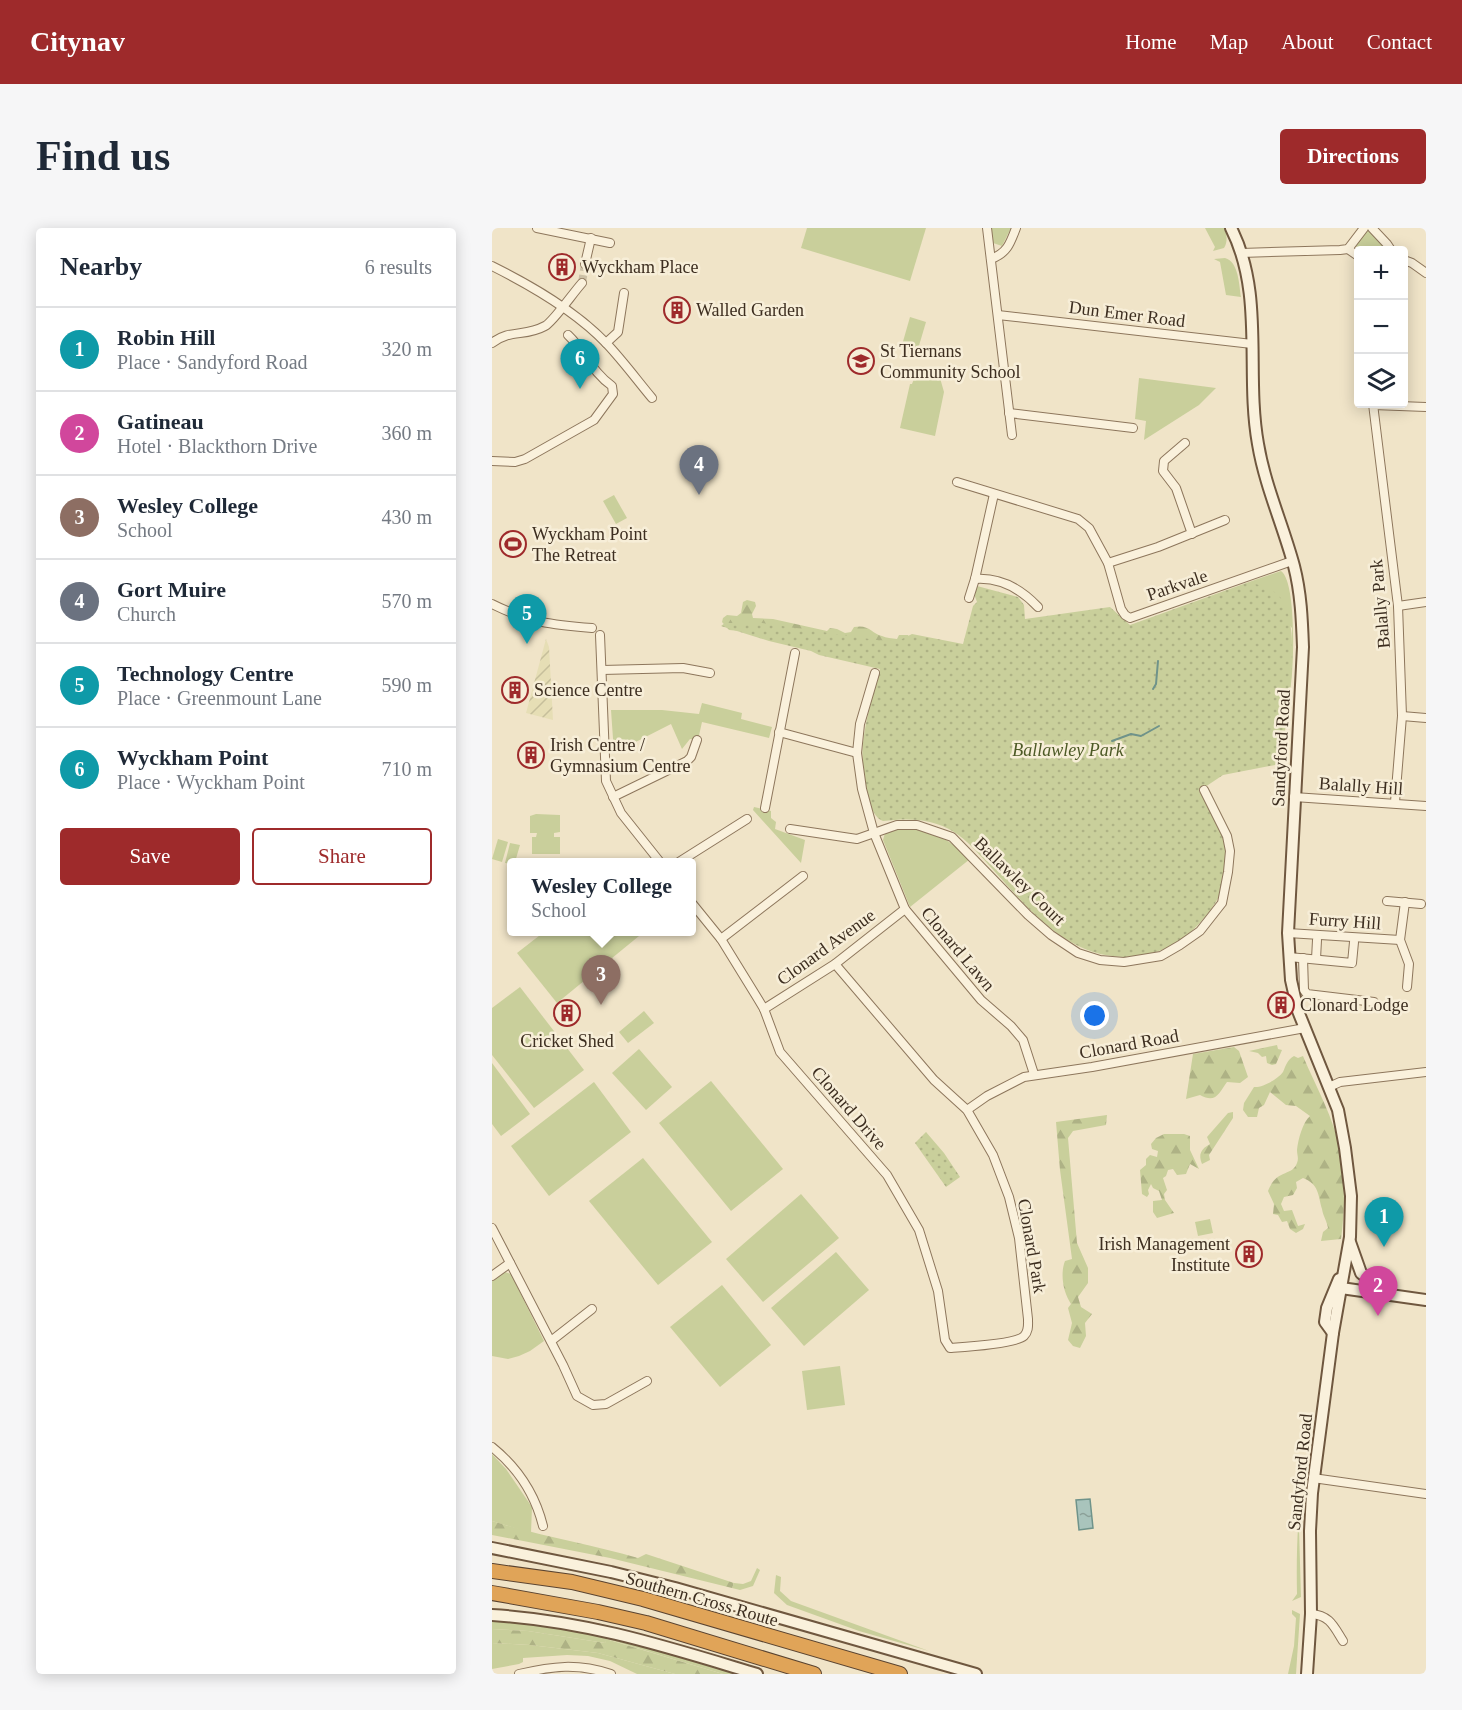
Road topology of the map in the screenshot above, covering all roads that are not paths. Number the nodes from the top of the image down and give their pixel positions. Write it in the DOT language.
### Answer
graph roads {
  1 [pos="537,228"];
  2 [pos="987,228"];
  3 [pos="1016,228"];
  4 [pos="1231,228"];
  5 [pos="1364,228"];
  6 [pos="1372,228"];
  7 [pos="591,238"];
  8 [pos="610,243"];
  9 [pos="1388,246"];
  10 [pos="1348,249"];
  11 [pos="1241,253"];
  12 [pos="1354,253"];
  13 [pos="990,259"];
  14 [pos="1408,262"];
  15 [pos="585,264"];
  16 [pos="492,266"];
  17 [pos="1426,273"];
  18 [pos="582,283"];
  19 [pos="624,293"];
  20 [pos="562,306"];
  21 [pos="998,315"];
  22 [pos="568,335"];
  23 [pos="492,343"];
  24 [pos="606,343"];
  25 [pos="1252,344"];
  26 [pos="652,398"];
  27 [pos="1408,405"];
  28 [pos="1426,406"];
  29 [pos="1373,408"];
  30 [pos="1009,413"];
  31 [pos="1133,428"];
  32 [pos="1011,435"];
  33 [pos="1185,443"];
  34 [pos="492,461"];
  35 [pos="957,482"];
  36 [pos="994,494"];
  37 [pos="1225,520"];
  38 [pos="1192,534"];
  39 [pos="1292,561"];
  40 [pos="1108,563"];
  41 [pos="975,579"];
  42 [pos="969,598"];
  43 [pos="1426,602"];
  44 [pos="492,604"];
  45 [pos="1398,606"];
  46 [pos="1038,607"];
  47 [pos="592,628"];
  48 [pos="600,635"];
  49 [pos="795,653"];
  50 [pos="602,670"];
  51 [pos="710,673"];
  52 [pos="874,673"];
  53 [pos="1402,716"];
  54 [pos="1426,718"];
  55 [pos="779,732"];
  56 [pos="697,740"];
  57 [pos="857,753"];
  58 [pos="1204,790"];
  59 [pos="613,796"];
  60 [pos="1294,796"];
  61 [pos="1395,802"];
  62 [pos="1426,806"];
  63 [pos="765,808"];
  64 [pos="747,819"];
  65 [pos="790,829"];
  66 [pos="874,833"];
  67 [pos="657,858"];
  68 [pos="686,858"];
  69 [pos="803,876"];
  70 [pos="1387,901"];
  71 [pos="1404,902"];
  72 [pos="1421,904"];
  73 [pos="696,908"];
  74 [pos="904,909"];
  75 [pos="1288,933"];
  76 [pos="721,939"];
  77 [pos="1317,940"];
  78 [pos="1400,940"];
  79 [pos="1354,942"];
  80 [pos="1289,957"];
  81 [pos="1302,958"];
  82 [pos="1316,959"];
  83 [pos="835,964"];
  84 [pos="1407,987"];
  85 [pos="1374,1002"];
  86 [pos="764,1009"];
  87 [pos="1305,1028"];
  88 [pos="1426,1072"];
  89 [pos="1034,1074"];
  90 [pos="1329,1087"];
  91 [pos="967,1110"];
  92 [pos="492,1228"];
  93 [pos="1350,1239"];
  94 [pos="510,1263"];
  95 [pos="1344,1268"];
  96 [pos="492,1276"];
  97 [pos="1341,1288"];
  98 [pos="1389,1295"];
  99 [pos="1426,1300"];
  100 [pos="592,1309"];
  101 [pos="1334,1334"];
  102 [pos="551,1341"];
  103 [pos="950,1348"];
  104 [pos="647,1381"];
  105 [pos="492,1447"];
  106 [pos="1313,1478"];
  107 [pos="1426,1494"];
  108 [pos="543,1526"];
  109 [pos="492,1548"];
  110 [pos="492,1572"];
  111 [pos="492,1593"];
  112 [pos="1311,1614"];
  113 [pos="492,1615"];
  114 [pos="1343,1641"];
  115 [pos="536,1672"];
  116 [pos="519,1674"];
  117 [pos="610,1674"];
  118 [pos="757,1674"];
  119 [pos="814,1674"];
  120 [pos="900,1674"];
  121 [pos="976,1674"];
  122 [pos="1306,1674"];
  1 -- 7 [label="street"];
  2 -- 13 [label="street"];
  3 -- 13 [label="street"];
  4 -- 11 [label="main road, Sandyford Road"];
  5 -- 10 [label="street"];
  6 -- 9 [label="street"];
  7 -- 8 [label="street"];
  7 -- 15 [label="street"];
  10 -- 11 [label="street"];
  10 -- 12 [label="street"];
  11 -- 25 [label="main road, Sandyford Road"];
  13 -- 21 [label="street"];
  14 -- 17 [label="street"];
  16 -- 20 [label="street"];
  18 -- 20 [label="street"];
  19 -- 24 [label="street"];
  20 -- 23 [label="street"];
  20 -- 24 [label="street"];
  21 -- 25 [label="street, Dun Emer Road"];
  21 -- 30 [label="street"];
  22 -- 34 [label="street"];
  24 -- 26 [label="street"];
  25 -- 39 [label="main road, Sandyford Road"];
  27 -- 28 [label="street"];
  29 -- 45 [label="street, Balally Park"];
  30 -- 31 [label="street"];
  30 -- 32 [label="street"];
  33 -- 38 [label="street"];
  35 -- 36 [label="street, Parkvale"];
  36 -- 40 [label="street, Parkvale"];
  36 -- 41 [label="street"];
  37 -- 38 [label="street"];
  38 -- 40 [label="street"];
  39 -- 40 [label="street, Parkvale"];
  39 -- 60 [label="main road, Sandyford Road"];
  41 -- 42 [label="street"];
  41 -- 46 [label="street"];
  43 -- 45 [label="street"];
  44 -- 47 [label="street"];
  45 -- 53 [label="street, Balally Park"];
  48 -- 50 [label="street"];
  49 -- 55 [label="street"];
  50 -- 51 [label="street"];
  50 -- 59 [label="street"];
  52 -- 57 [label="street, Clonard Lawn"];
  53 -- 54 [label="street"];
  53 -- 61 [label="street, Balally Park"];
  55 -- 57 [label="street"];
  55 -- 63 [label="street"];
  56 -- 59 [label="street"];
  57 -- 66 [label="street, Clonard Lawn"];
  58 -- 66 [label="street, Ballawley Court"];
  59 -- 67 [label="street"];
  60 -- 61 [label="street, Balally Hill"];
  60 -- 75 [label="main road, Sandyford Road"];
  61 -- 62 [label="street, Balally Hill"];
  64 -- 68 [label="street"];
  65 -- 66 [label="street, Ballawley Court"];
  66 -- 74 [label="street, Clonard Lawn"];
  69 -- 76 [label="street"];
  70 -- 71 [label="street, Furry Hill"];
  71 -- 72 [label="street, Furry Hill"];
  71 -- 78 [label="street, Furry Hill"];
  73 -- 76 [label="street, Clonard Drive"];
  74 -- 83 [label="street, Clonard Avenue"];
  74 -- 89 [label="street, Clonard Lawn"];
  75 -- 78 [label="street, Furry Hill"];
  75 -- 80 [label="main road, Sandyford Road"];
  76 -- 86 [label="street, Clonard Drive"];
  77 -- 82 [label="street"];
  78 -- 84 [label="street, Furry Hill"];
  79 -- 82 [label="street"];
  80 -- 81 [label="street"];
  80 -- 87 [label="main road, Sandyford Road"];
  81 -- 82 [label="street"];
  81 -- 85 [label="street"];
  83 -- 86 [label="street, Clonard Avenue"];
  83 -- 91 [label="street, Clonard Park"];
  86 -- 103 [label="street, Clonard Drive"];
  87 -- 89 [label="street, Clonard Road"];
  87 -- 90 [label="main road, Sandyford Road"];
  88 -- 90 [label="street"];
  89 -- 91 [label="street, Clonard Road"];
  90 -- 93 [label="main road, Sandyford Road"];
  91 -- 103 [label="street, Clonard Park"];
  92 -- 94 [label="street"];
  93 -- 95 [label="main road, Sandyford Road"];
  93 -- 98 [label="main road"];
  94 -- 96 [label="street"];
  94 -- 102 [label="street"];
  95 -- 97 [label="main road, Sandyford Road"];
  95 -- 101 [label="main road, Sandyford Road"];
  97 -- 98 [label="main road"];
  97 -- 101 [label="main road, Sandyford Road"];
  98 -- 99 [label="main road"];
  100 -- 102 [label="street"];
  101 -- 106 [label="main road, Sandyford Road"];
  102 -- 104 [label="street"];
  105 -- 108 [label="street"];
  106 -- 107 [label="street"];
  106 -- 112 [label="main road, Sandyford Road"];
  109 -- 121 [label="main road"];
  110 -- 120 [label="highway, Southern Cross Route"];
  111 -- 119 [label="highway"];
  112 -- 114 [label="street"];
  112 -- 122 [label="main road, Sandyford Road"];
  113 -- 118 [label="main road"];
  115 -- 116 [label="street"];
  115 -- 117 [label="street"];
}
